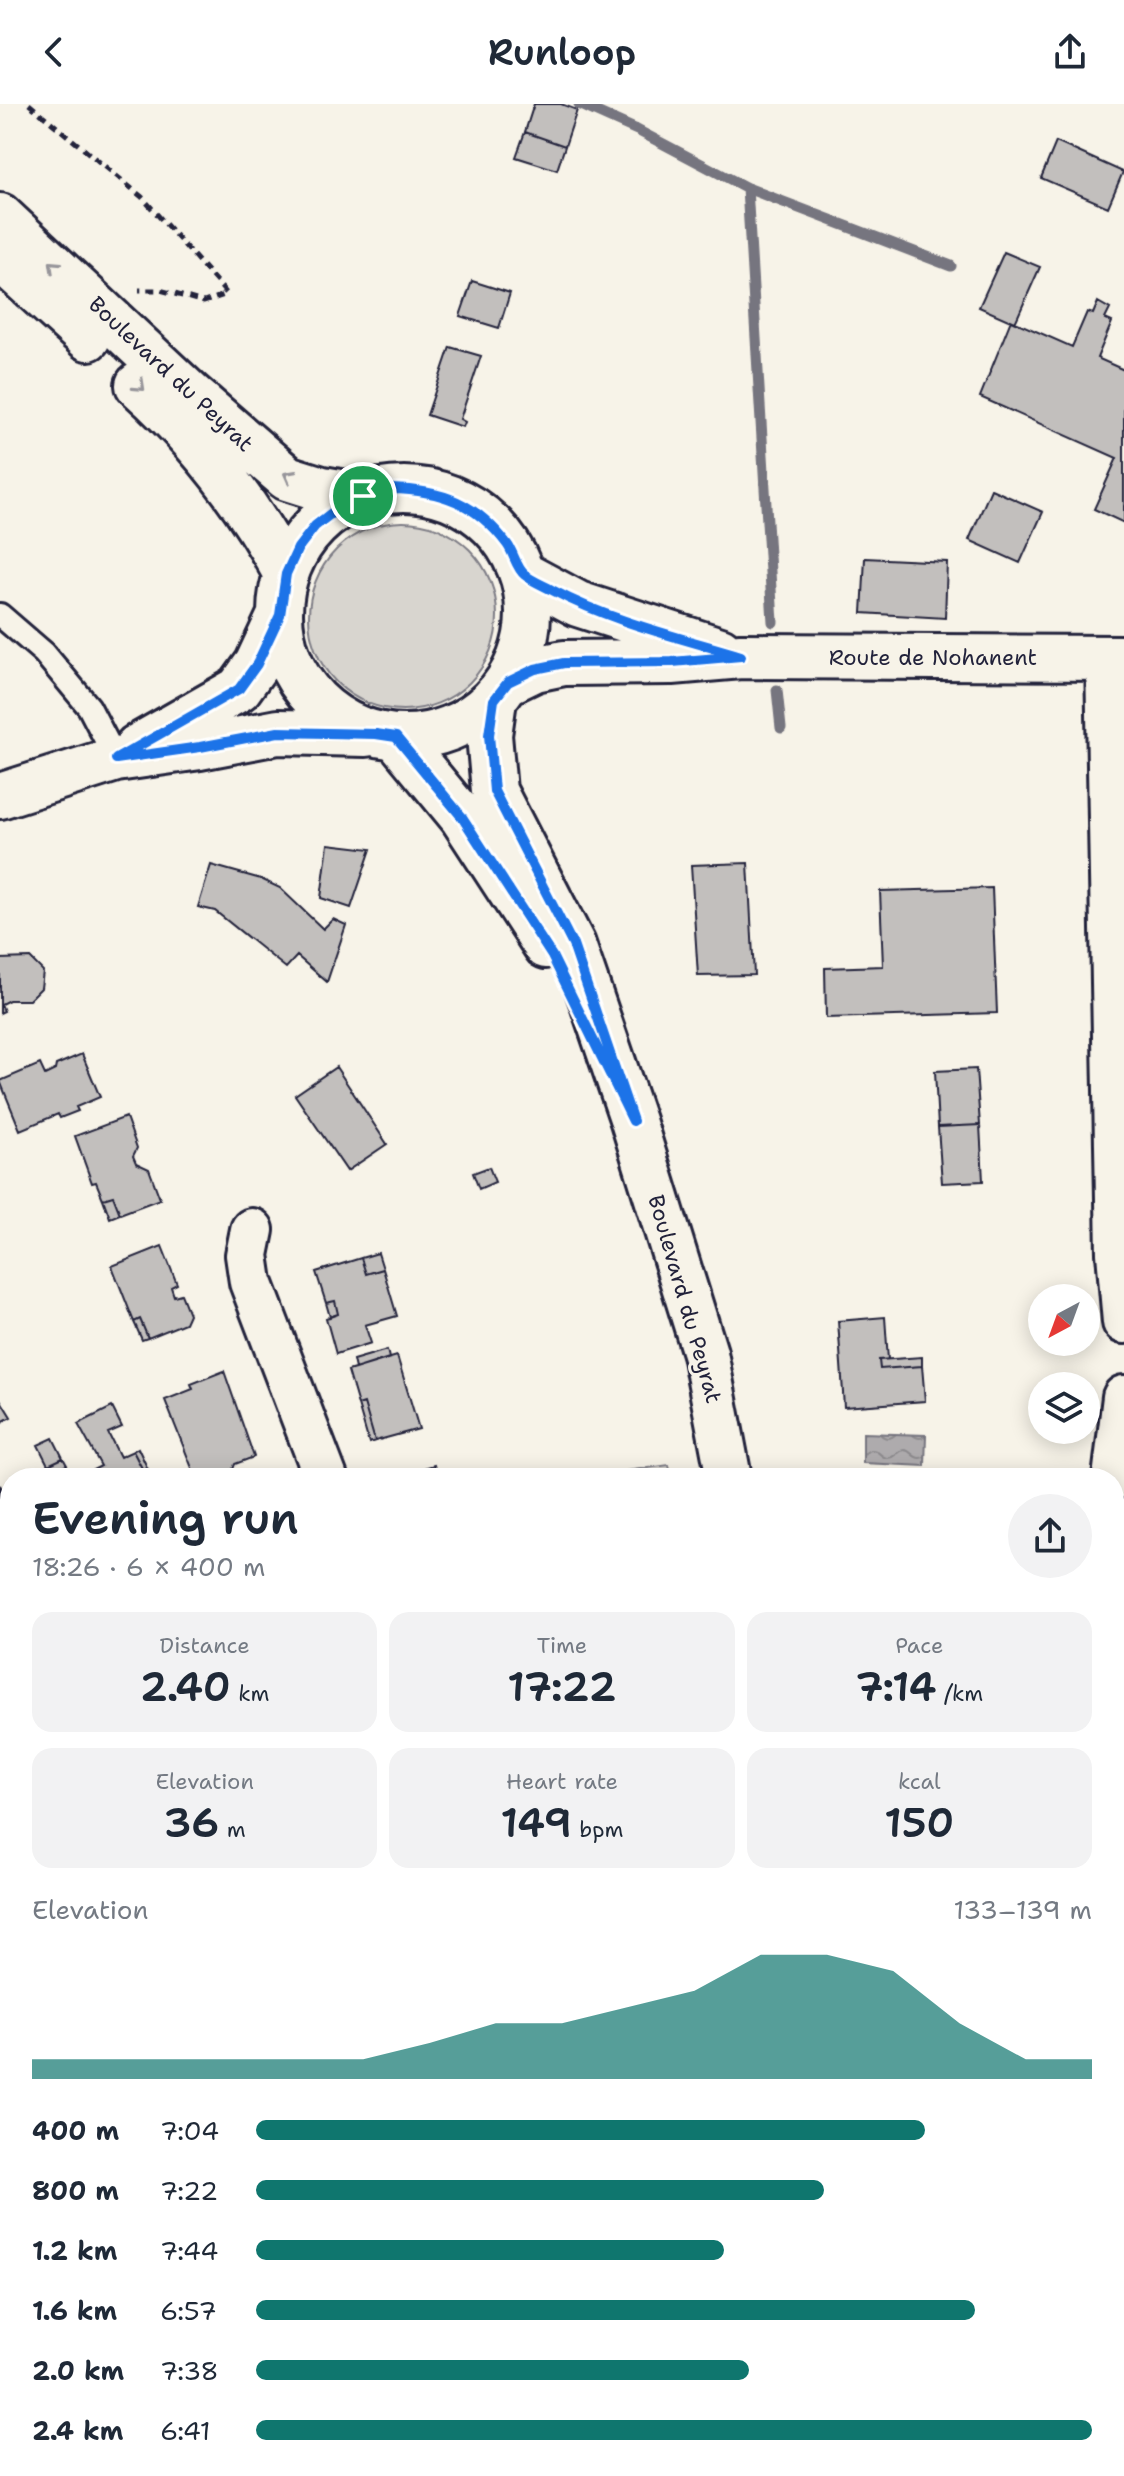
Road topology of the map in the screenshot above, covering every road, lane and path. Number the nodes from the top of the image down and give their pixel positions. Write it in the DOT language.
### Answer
graph roads {
  1 [pos="29,104"];
  2 [pos="0,216"];
  3 [pos="0,258"];
  4 [pos="131,337"];
  5 [pos="363,496"];
  6 [pos="522,574"];
  7 [pos="283,595"];
  8 [pos="0,615"];
  9 [pos="741,656"];
  10 [pos="1116,658"];
  11 [pos="501,691"];
  12 [pos="386,736"];
  13 [pos="116,759"];
  14 [pos="0,796"];
  15 [pos="633,1121"];
  16 [pos="252,1230"];
  17 [pos="1124,1322"];
  18 [pos="1124,1397"];
  19 [pos="322,1468"];
  20 [pos="727,1468"];
  21 [pos="1115,1468"];
  1 -- 4 [label="path"];
  4 -- 2 [label="main road, Boulevard du Peyrat, one-way"];
  3 -- 7 [label="main road, Boulevard du Peyrat, one-way"];
  5 -- 4 [label="main road, Boulevard du Peyrat, one-way"];
  5 -- 6 [label="main road"];
  5 -- 7 [label="main road"];
  6 -- 9 [label="main road, Route de Nohanent"];
  6 -- 11 [label="main road"];
  7 -- 12 [label="main road"];
  7 -- 13 [label="main road"];
  8 -- 13 [label="lane"];
  9 -- 10 [label="main road, Route de Nohanent"];
  9 -- 11 [label="main road, Route de Nohanent"];
  10 -- 17 [label="street"];
  11 -- 12 [label="main road"];
  11 -- 15 [label="main road, Boulevard du Peyrat"];
  12 -- 13 [label="main road"];
  12 -- 15 [label="main road, Boulevard du Peyrat"];
  13 -- 14 [label="main road"];
  15 -- 20 [label="main road, Boulevard du Peyrat"];
  16 -- 19 [label="street"];
  18 -- 21 [label="street"];
}
